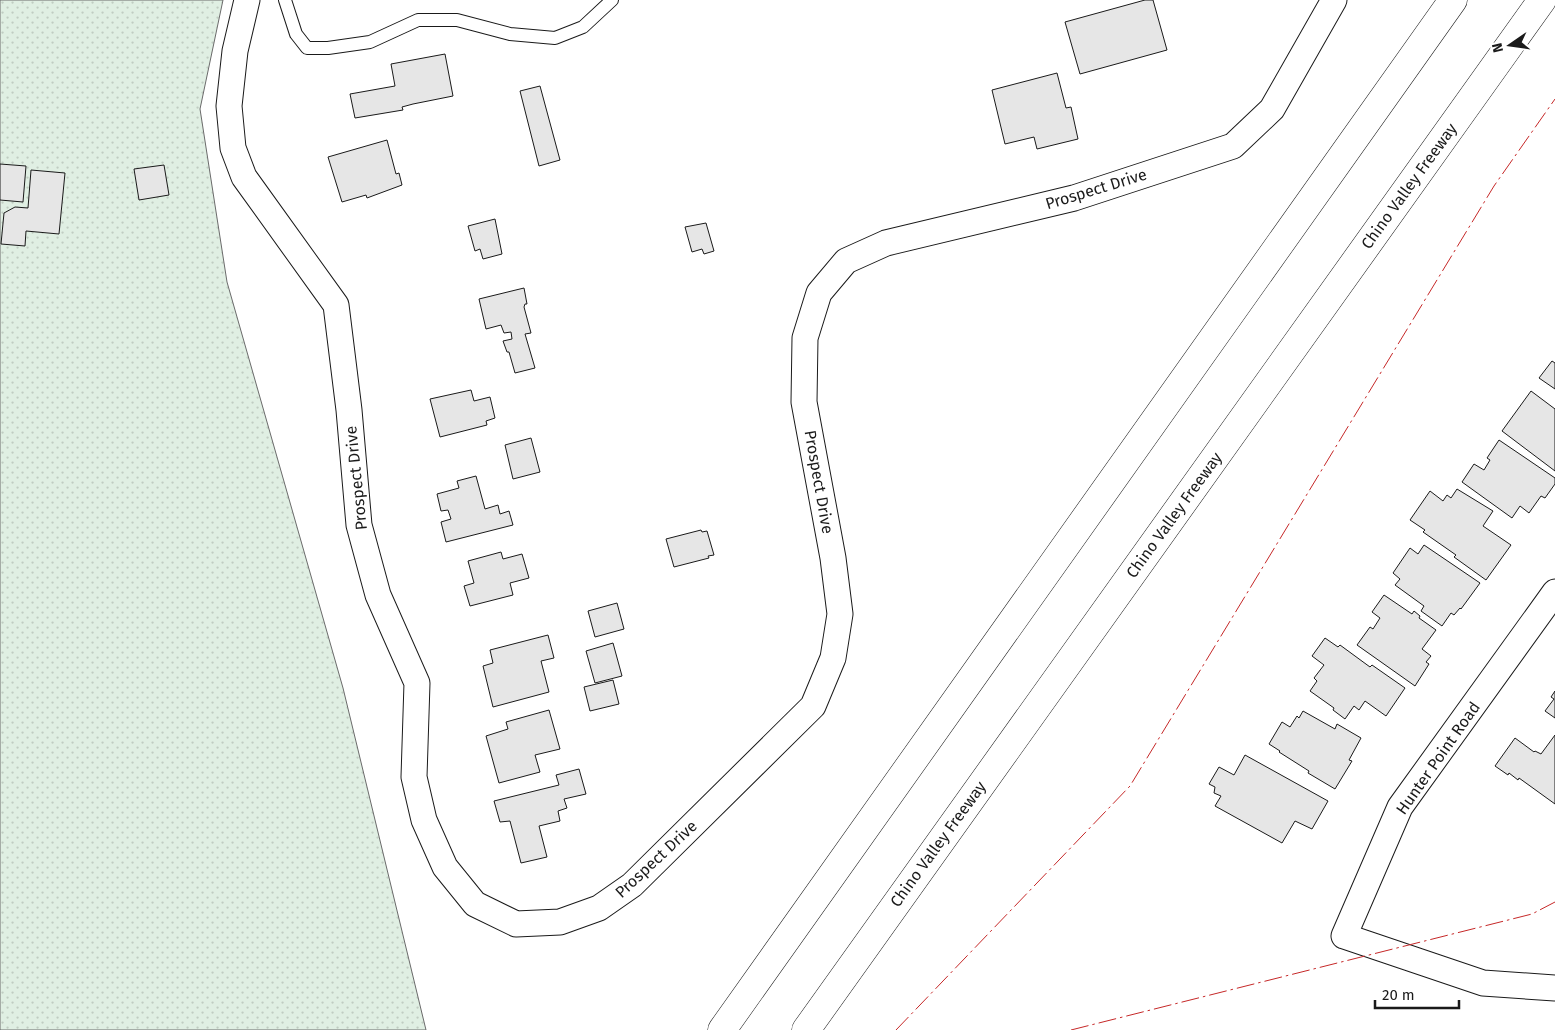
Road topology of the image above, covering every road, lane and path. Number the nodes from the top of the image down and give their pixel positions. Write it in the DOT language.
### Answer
graph roads {
  1 [pos="247,0"];
  2 [pos="285,0"];
  3 [pos="612,0"];
  4 [pos="1334,0"];
  5 [pos="1453,0"];
  6 [pos="1542,0"];
  7 [pos="1555,592"];
  8 [pos="1555,988"];
  9 [pos="722,1030"];
  10 [pos="806,1030"];
  1 -- 4 [label="street, Prospect Drive"];
  2 -- 3 [label="lane"];
  5 -- 9 [label="highway"];
  6 -- 10 [label="highway, Chino Valley Freeway"];
  7 -- 8 [label="street, Hunter Point Road"];
}
